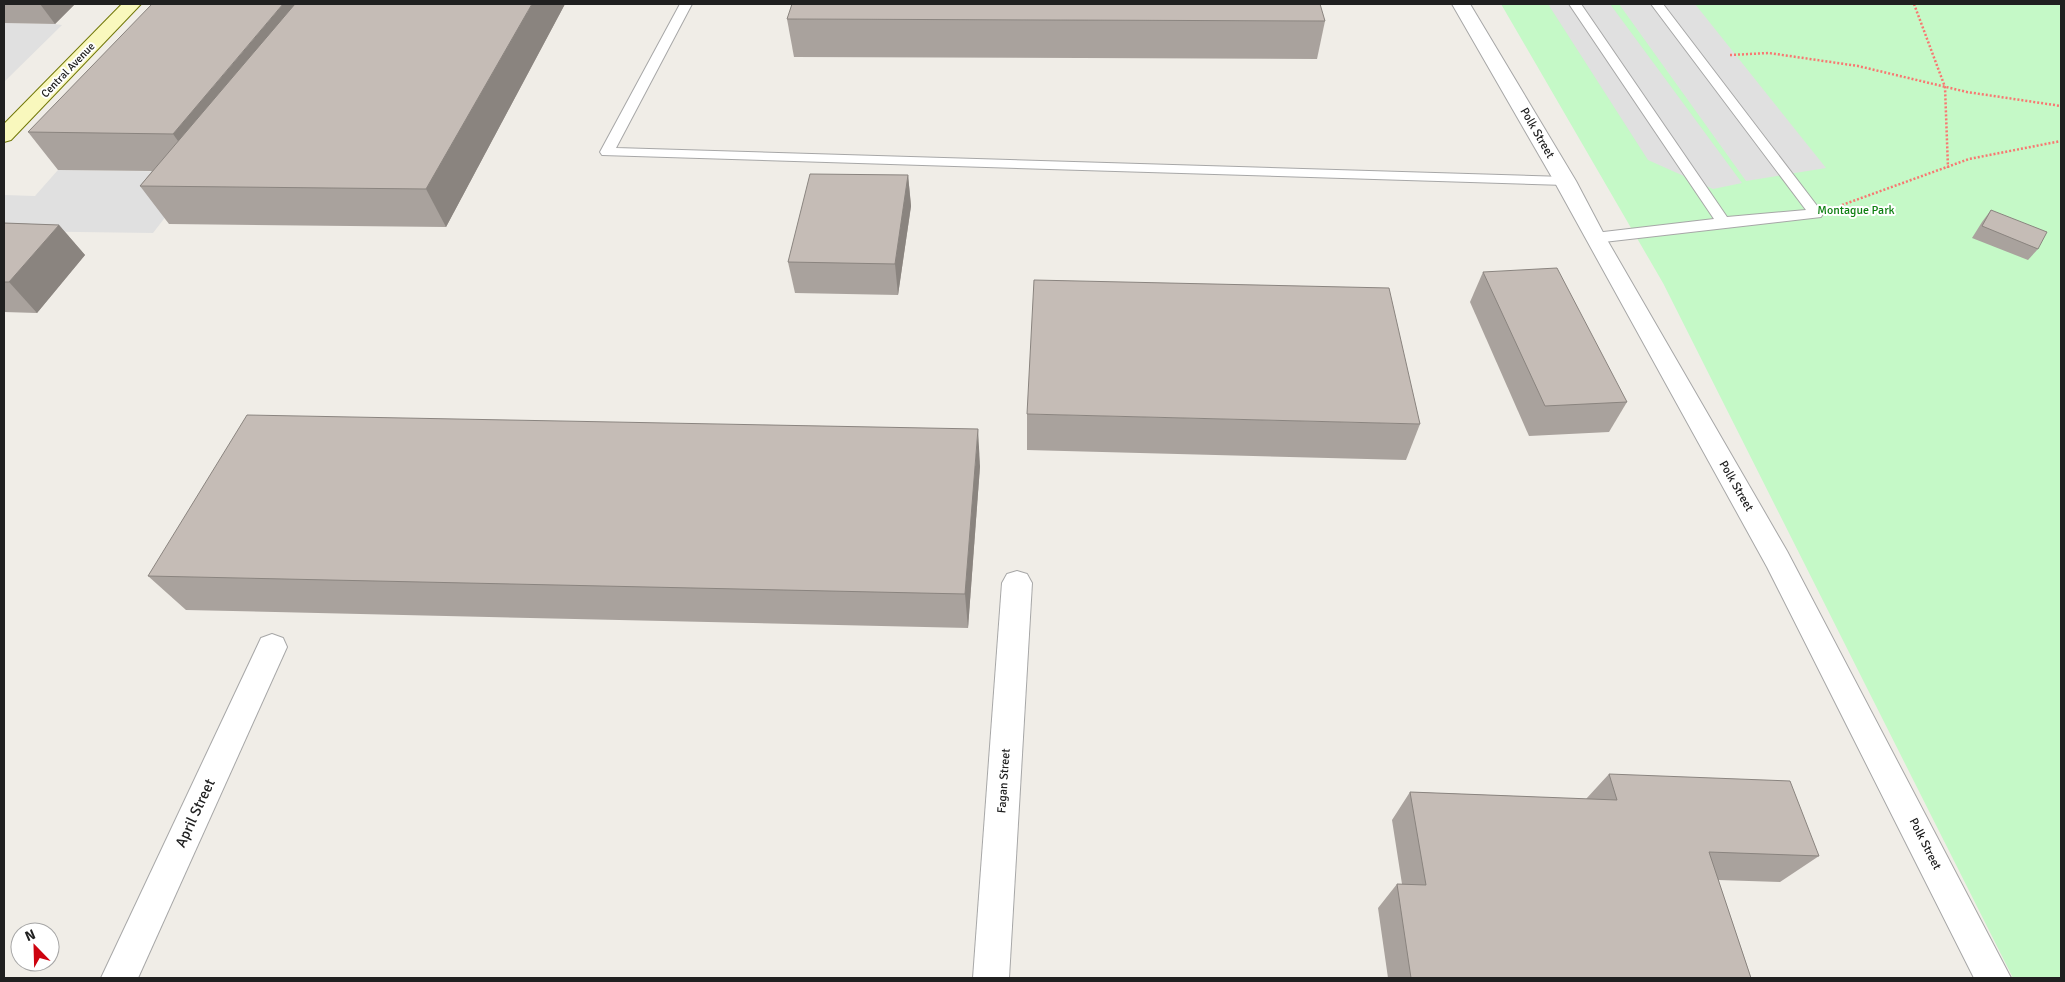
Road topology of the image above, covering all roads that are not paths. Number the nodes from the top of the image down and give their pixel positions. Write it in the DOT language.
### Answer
graph roads {
  1 [pos="132,4"];
  2 [pos="686,4"];
  3 [pos="1461,4"];
  4 [pos="1574,4"];
  5 [pos="1657,4"];
  6 [pos="4,136"];
  7 [pos="1565,180"];
  8 [pos="1723,222"];
  9 [pos="1595,238"];
  10 [pos="1017,583"];
  11 [pos="272,647"];
  12 [pos="119,978"];
  13 [pos="991,978"];
  14 [pos="1993,978"];
  1 -- 6 [label="main road, Central Avenue"];
  2 -- 7 [label="lane"];
  3 -- 7 [label="street, Polk Street"];
  4 -- 8 [label="lane"];
  5 -- 8 [label="lane"];
  7 -- 9 [label="street, Polk Street"];
  8 -- 9 [label="lane"];
  9 -- 14 [label="street, Polk Street"];
  10 -- 13 [label="street, Fagan Street"];
  11 -- 12 [label="street, April Street"];
}
